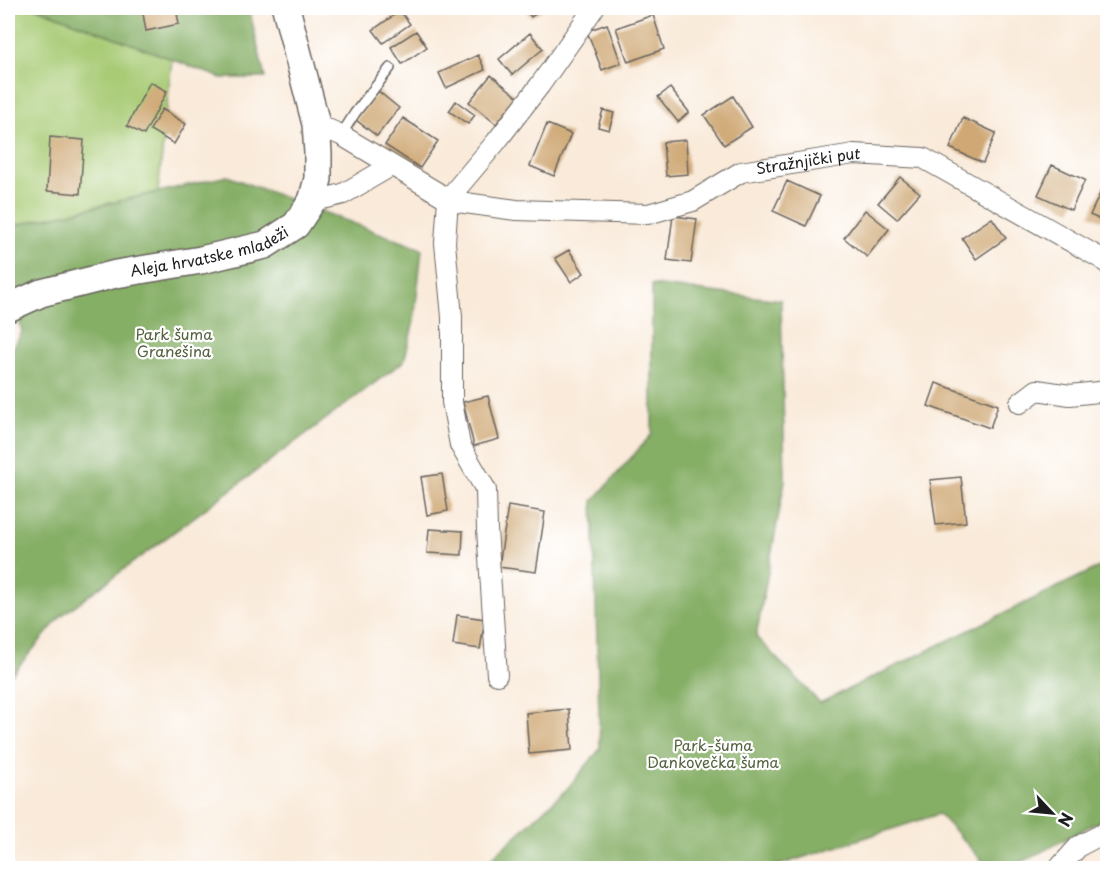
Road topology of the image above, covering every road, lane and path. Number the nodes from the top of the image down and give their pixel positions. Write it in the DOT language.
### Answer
graph roads {
  1 [pos="285,8"];
  2 [pos="594,8"];
  3 [pos="390,68"];
  4 [pos="316,124"];
  5 [pos="341,135"];
  6 [pos="391,166"];
  7 [pos="448,199"];
  8 [pos="312,201"];
  9 [pos="1107,264"];
  10 [pos="8,308"];
  11 [pos="1107,391"];
  12 [pos="1020,403"];
  13 [pos="496,675"];
  14 [pos="1107,831"];
  15 [pos="1059,868"];
  1 -- 4 [label="street, Aleja hrvatske mladeži"];
  2 -- 7 [label="street"];
  3 -- 5 [label="lane"];
  4 -- 5 [label="street, Stražnjički put"];
  4 -- 8 [label="street, Aleja hrvatske mladeži"];
  5 -- 6 [label="street, Stražnjički put"];
  6 -- 7 [label="street, Stražnjički put"];
  6 -- 8 [label="street"];
  7 -- 9 [label="street, Stražnjički put"];
  7 -- 13 [label="street"];
  8 -- 10 [label="street, Aleja hrvatske mladeži"];
  11 -- 12 [label="street"];
  14 -- 15 [label="street"];
}
